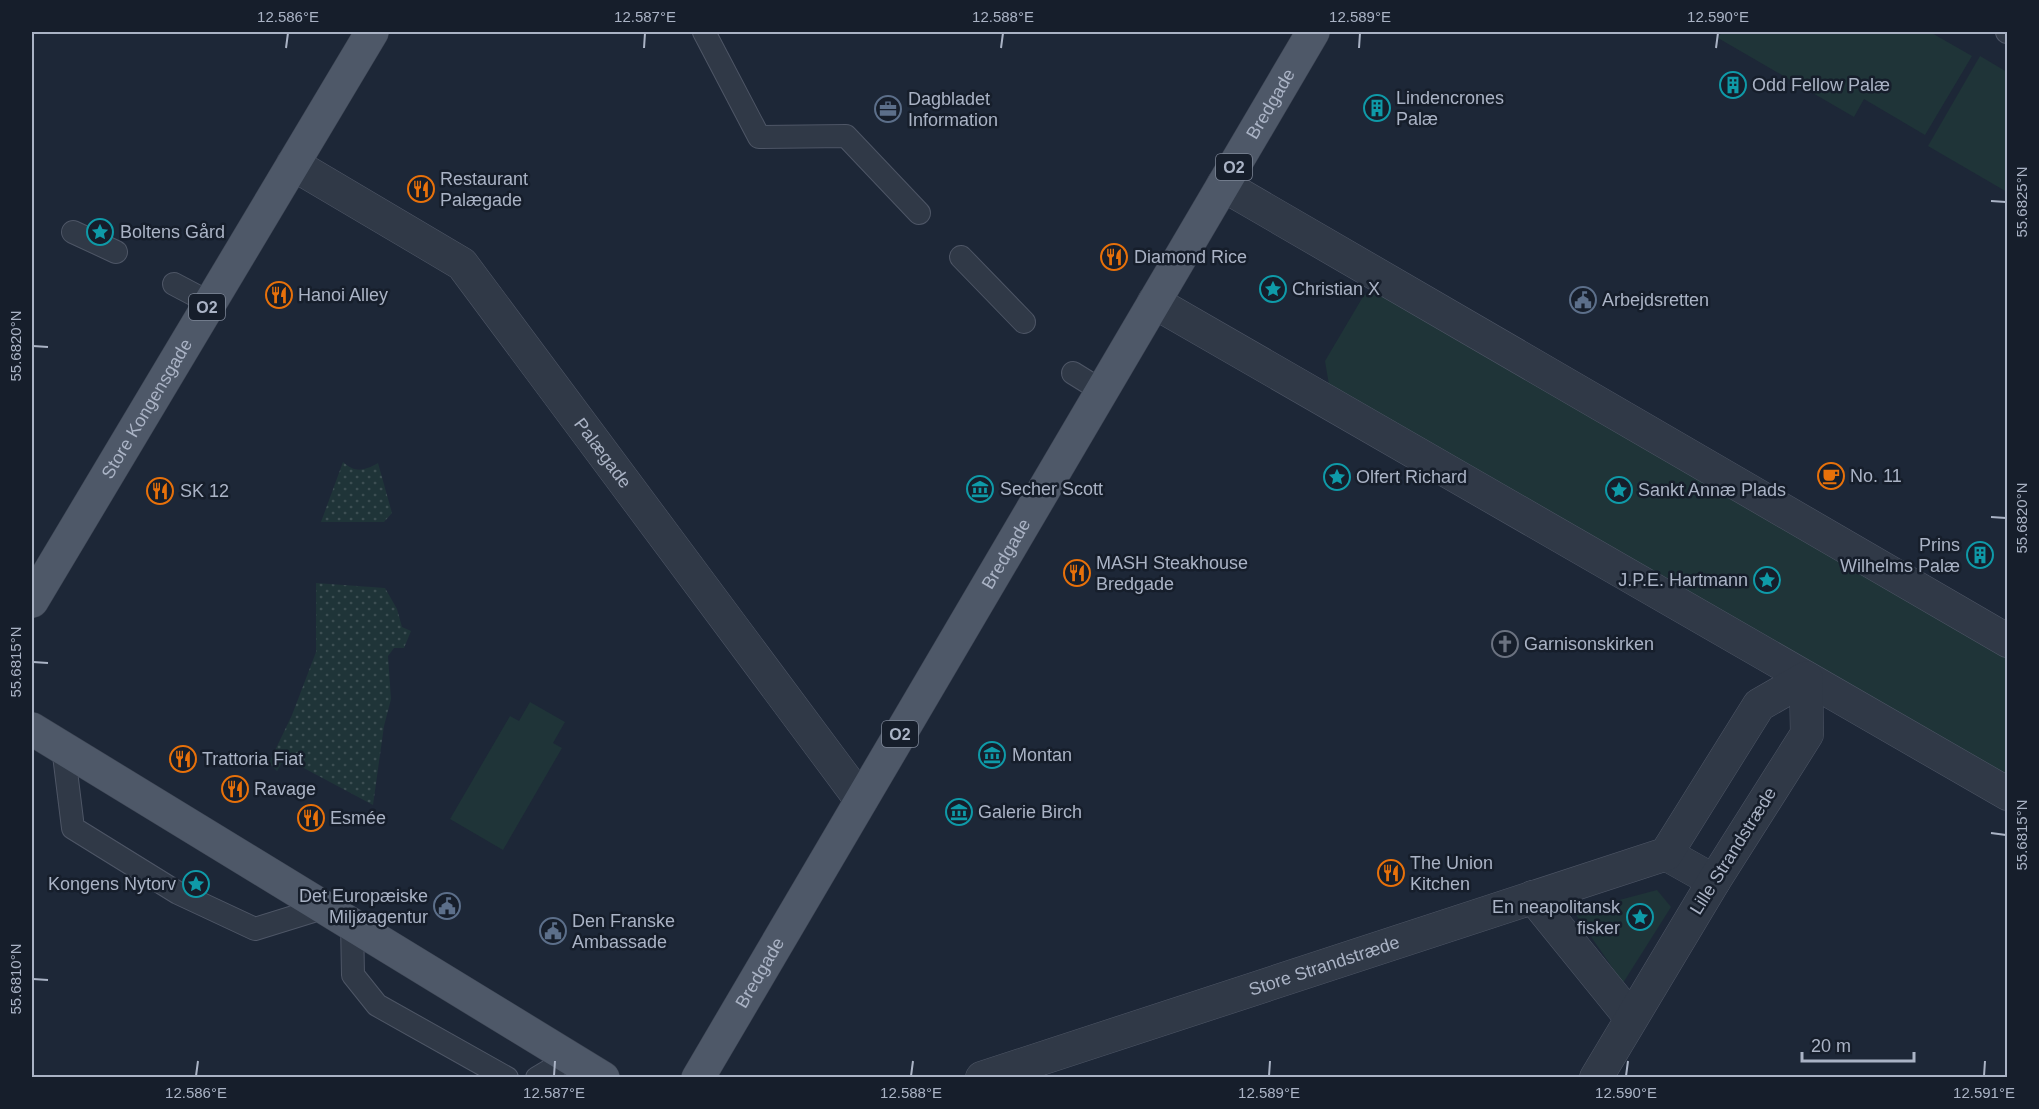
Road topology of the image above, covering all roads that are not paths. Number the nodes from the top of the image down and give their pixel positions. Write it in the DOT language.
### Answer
graph roads {
  1 [pos="372,32"];
  2 [pos="704,32"];
  3 [pos="1313,32"];
  4 [pos="293,164"];
  5 [pos="1223,185"];
  6 [pos="919,213"];
  7 [pos="73,232"];
  8 [pos="116,252"];
  9 [pos="961,257"];
  10 [pos="174,284"];
  11 [pos="1154,302"];
  12 [pos="210,303"];
  13 [pos="1024,322"];
  14 [pos="1073,373"];
  15 [pos="1102,391"];
  16 [pos="32,601"];
  17 [pos="2007,640"];
  18 [pos="1806,678"];
  19 [pos="32,729"];
  20 [pos="63,747"];
  21 [pos="2007,794"];
  22 [pos="861,800"];
  23 [pos="1666,854"];
  24 [pos="1714,881"];
  25 [pos="1533,897"];
  26 [pos="339,915"];
  27 [pos="1632,1018"];
  28 [pos="572,1057"];
  29 [pos="507,1077"];
  30 [pos="537,1077"];
  31 [pos="603,1077"];
  32 [pos="698,1077"];
  33 [pos="982,1077"];
  34 [pos="1596,1077"];
  1 -- 4 [label="main road, Store Kongensgade / O2"];
  2 -- 6 [label="lane"];
  3 -- 5 [label="main road, Bredgade / O2"];
  4 -- 12 [label="main road, Store Kongensgade / O2"];
  4 -- 22 [label="street, Palægade"];
  5 -- 11 [label="main road, Bredgade / O2"];
  5 -- 17 [label="street"];
  7 -- 8 [label="lane"];
  9 -- 13 [label="lane"];
  10 -- 12 [label="lane"];
  11 -- 15 [label="main road, Bredgade / O2"];
  11 -- 18 [label="street"];
  12 -- 16 [label="main road, Store Kongensgade / O2"];
  14 -- 15 [label="lane"];
  15 -- 22 [label="main road, Bredgade / O2"];
  18 -- 21 [label="street"];
  18 -- 23 [label="street"];
  18 -- 24 [label="street, Lille Strandstræde"];
  19 -- 20 [label="main road"];
  20 -- 26 [label="main road"];
  20 -- 26 [label="lane"];
  22 -- 32 [label="main road, Bredgade / O2"];
  23 -- 24 [label="street"];
  23 -- 25 [label="street, Store Strandstræde"];
  24 -- 27 [label="street, Lille Strandstræde"];
  25 -- 27 [label="street"];
  25 -- 33 [label="street, Store Strandstræde"];
  26 -- 28 [label="main road"];
  26 -- 29 [label="lane"];
  27 -- 34 [label="street, Lille Strandstræde"];
  28 -- 30 [label="lane"];
  28 -- 31 [label="main road"];
}
